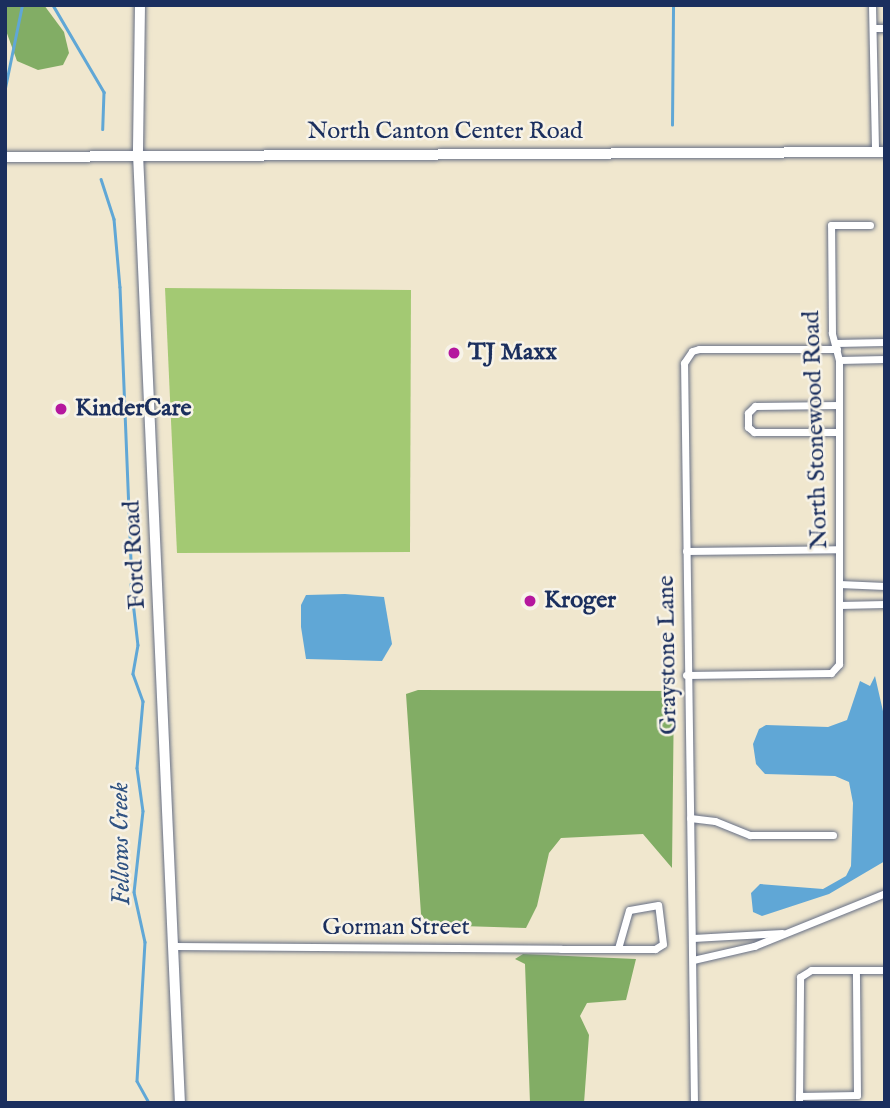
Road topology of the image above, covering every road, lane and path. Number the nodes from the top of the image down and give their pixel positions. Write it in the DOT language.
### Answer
graph roads {
  1 [pos="140,5"];
  2 [pos="872,5"];
  3 [pos="873,28"];
  4 [pos="885,28"];
  5 [pos="885,107"];
  6 [pos="875,108"];
  7 [pos="880,152"];
  8 [pos="138,154"];
  9 [pos="5,157"];
  10 [pos="870,225"];
  11 [pos="885,342"];
  12 [pos="837,346"];
  13 [pos="885,359"];
  14 [pos="839,360"];
  15 [pos="839,405"];
  16 [pos="839,432"];
  17 [pos="839,549"];
  18 [pos="686,551"];
  19 [pos="839,584"];
  20 [pos="885,586"];
  21 [pos="885,604"];
  22 [pos="839,605"];
  23 [pos="686,675"];
  24 [pos="690,818"];
  25 [pos="833,835"];
  26 [pos="884,895"];
  27 [pos="790,932"];
  28 [pos="693,938"];
  29 [pos="174,946"];
  30 [pos="618,948"];
  31 [pos="693,960"];
  32 [pos="856,970"];
  33 [pos="885,970"];
  34 [pos="799,1099"];
  35 [pos="180,1103"];
  36 [pos="694,1103"];
  1 -- 8 [label="main road, Ford Road"];
  2 -- 3 [label="street"];
  3 -- 4 [label="street"];
  3 -- 6 [label="street"];
  5 -- 6 [label="street"];
  6 -- 7 [label="street"];
  7 -- 8 [label="main road, North Canton Center Road"];
  8 -- 9 [label="main road, North Canton Center Road"];
  8 -- 29 [label="main road, Ford Road"];
  10 -- 12 [label="street, North Stonewood Road"];
  11 -- 12 [label="street"];
  12 -- 14 [label="street, North Stonewood Road"];
  12 -- 18 [label="street, Graystone Lane"];
  13 -- 14 [label="street"];
  14 -- 15 [label="street, North Stonewood Road"];
  15 -- 16 [label="street, North Stonewood Road"];
  15 -- 16 [label="street"];
  16 -- 17 [label="street, North Stonewood Road"];
  17 -- 18 [label="street"];
  17 -- 19 [label="street, North Stonewood Road"];
  18 -- 23 [label="street, Graystone Lane"];
  19 -- 20 [label="street"];
  19 -- 22 [label="street, North Stonewood Road"];
  21 -- 22 [label="street"];
  22 -- 23 [label="street, North Stonewood Road"];
  23 -- 24 [label="street, Graystone Lane"];
  24 -- 25 [label="street"];
  24 -- 28 [label="street, Graystone Lane"];
  26 -- 27 [label="street"];
  27 -- 28 [label="street"];
  27 -- 31 [label="street"];
  28 -- 31 [label="street, Graystone Lane"];
  29 -- 30 [label="street, Gorman Street"];
  29 -- 35 [label="main road, Ford Road"];
  30 -- 30 [label="street, Gorman Street"];
  31 -- 36 [label="street, Graystone Lane"];
  32 -- 33 [label="street"];
  32 -- 34 [label="street"];
  32 -- 34 [label="street"];
}
